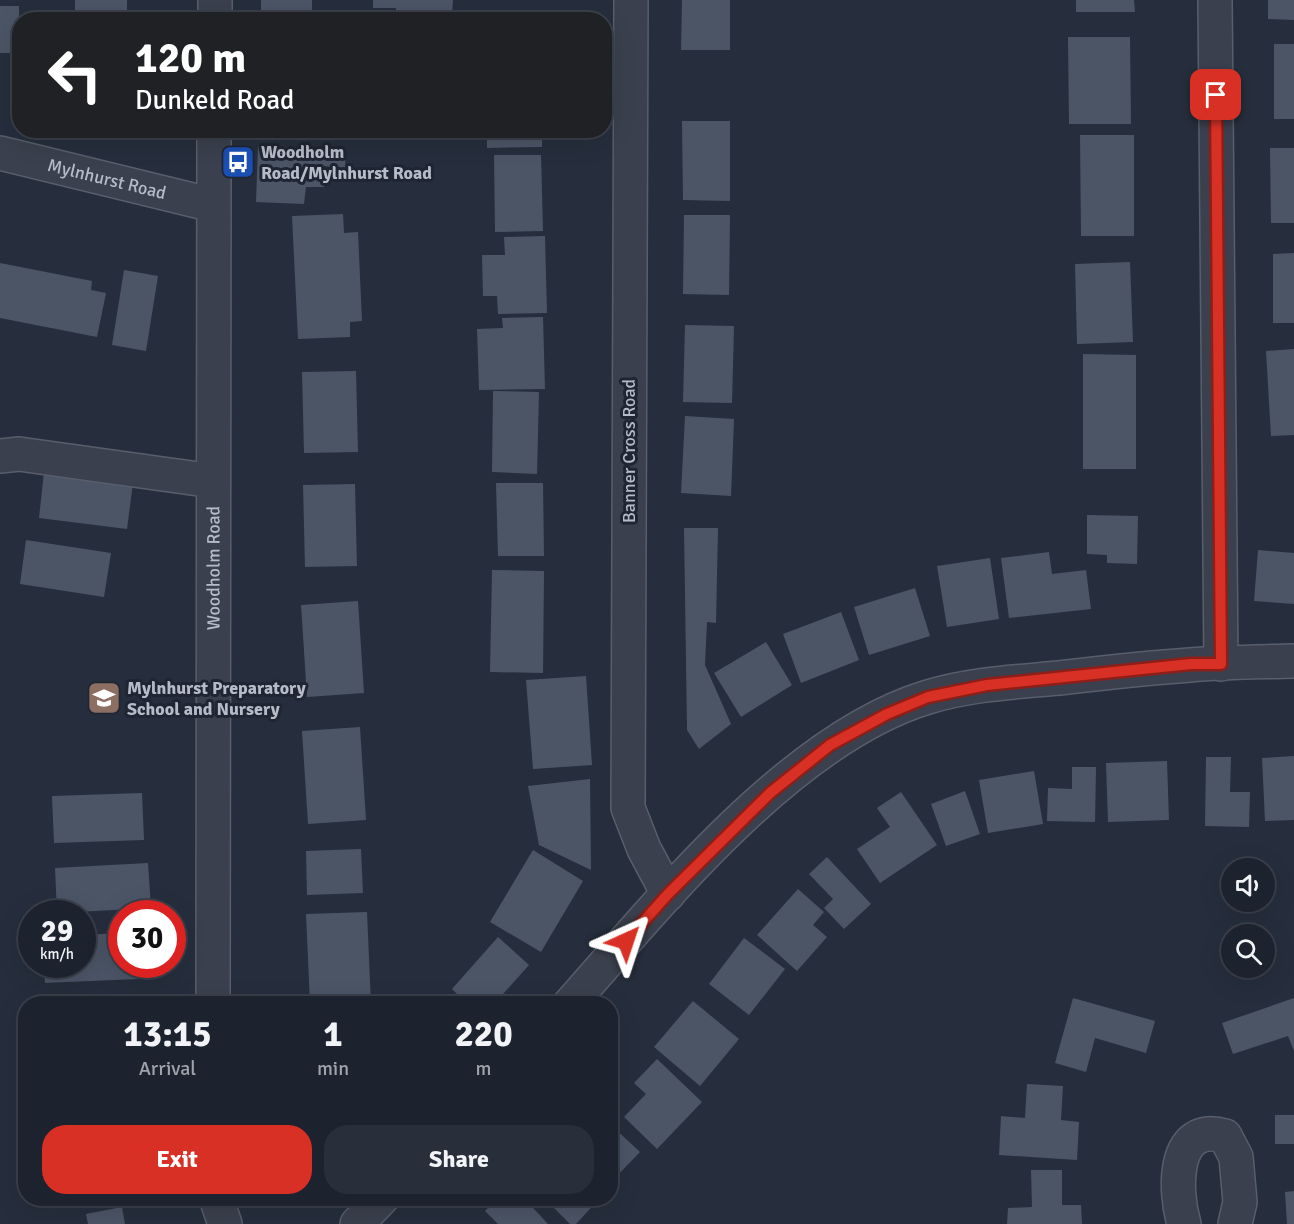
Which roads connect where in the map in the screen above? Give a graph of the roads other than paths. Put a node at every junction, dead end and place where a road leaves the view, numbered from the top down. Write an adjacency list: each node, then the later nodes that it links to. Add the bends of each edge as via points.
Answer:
1 (631, 0): 10 (street, Banner Cross Road, via 628,808)
2 (1215, 0): 9 (street)
3 (214, 138): 5 (street, Woodholm Road)
4 (0, 153): 5 (street, Mylnhurst Road)
5 (213, 205): 7 (street, Woodholm Road)
6 (0, 456): 7 (street, via 19,454)
7 (213, 481): 11 (street, Woodholm Road)
8 (1294, 661): 9 (street)
9 (1221, 664): 10 (street, via 987,685 928,697 887,714 830,745 770,793)
10 (668, 894): 12 (street)
11 (213, 996)
12 (577, 996)
13 (219, 1206): 15 (street)
14 (374, 1206): 16 (street)
15 (225, 1224)
16 (357, 1224)
17 (1184, 1224): 18 (street, via 1177,1200 1180,1159 1195,1137 1210,1132 1225,1136 1236,1157 1240,1202)
18 (1235, 1224)

